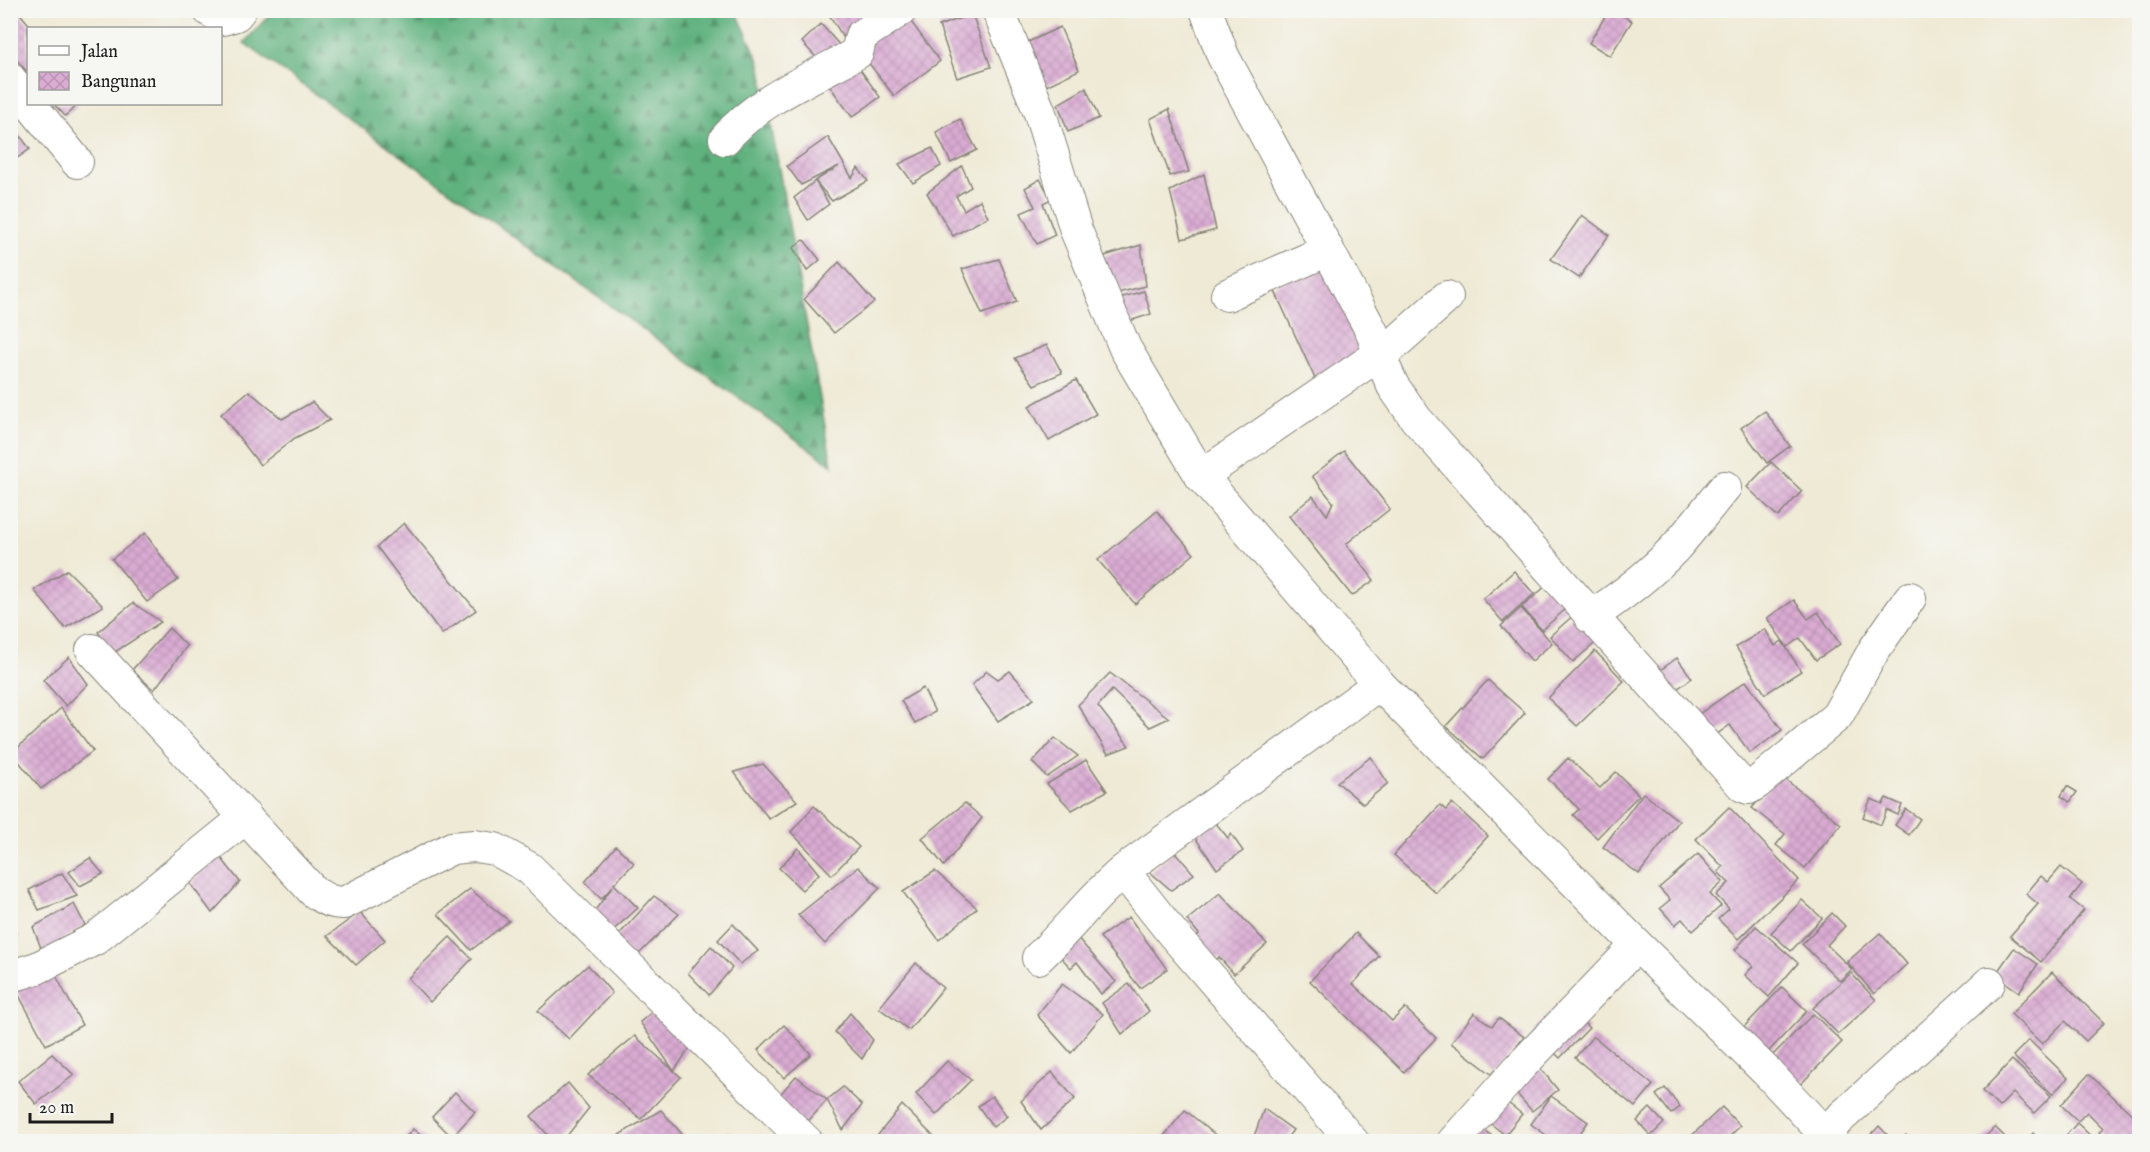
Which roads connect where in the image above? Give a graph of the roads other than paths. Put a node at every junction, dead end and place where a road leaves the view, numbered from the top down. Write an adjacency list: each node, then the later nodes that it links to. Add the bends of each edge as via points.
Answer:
1 (209, 10): 2 (street, via 223,19)
2 (240, 10)
3 (901, 10): 9 (street, via 861,36 857,53 738,123)
4 (998, 10): 15 (street, via 1040,112 1076,230 1125,348)
5 (1206, 10): 11 (street, via 1223,56)
6 (10, 79): 7 (street)
7 (27, 100)
8 (31, 105): 10 (street)
9 (725, 139)
10 (77, 162)
11 (1328, 250): 12 (street); 14 (street, via 1372,332)
12 (1227, 295)
13 (1447, 297): 14 (street)
14 (1380, 357): 15 (street); 18 (street, via 1393,386 1416,419)
15 (1201, 476): 20 (street)
16 (1725, 487): 18 (street, via 1655,568)
17 (1910, 598): 18 (street, via 1874,650 1838,716 1749,788 1734,777)
18 (1590, 617)
19 (92, 650): 21 (street)
20 (1379, 684): 22 (street); 23 (street)
21 (246, 817): 25 (street, via 95,939 37,968 18,974); 28 (street, via 313,891 333,903 344,903 452,848 495,849 529,868)
22 (1124, 871): 24 (street, via 1100,891); 29 (street, via 1173,934)
23 (1637, 945): 27 (street, via 1767,1071); 30 (street)
24 (1038, 958)
25 (10, 971)
26 (1989, 983): 27 (street)
27 (1828, 1137)
28 (807, 1142)
29 (1353, 1142)
30 (1453, 1142)

